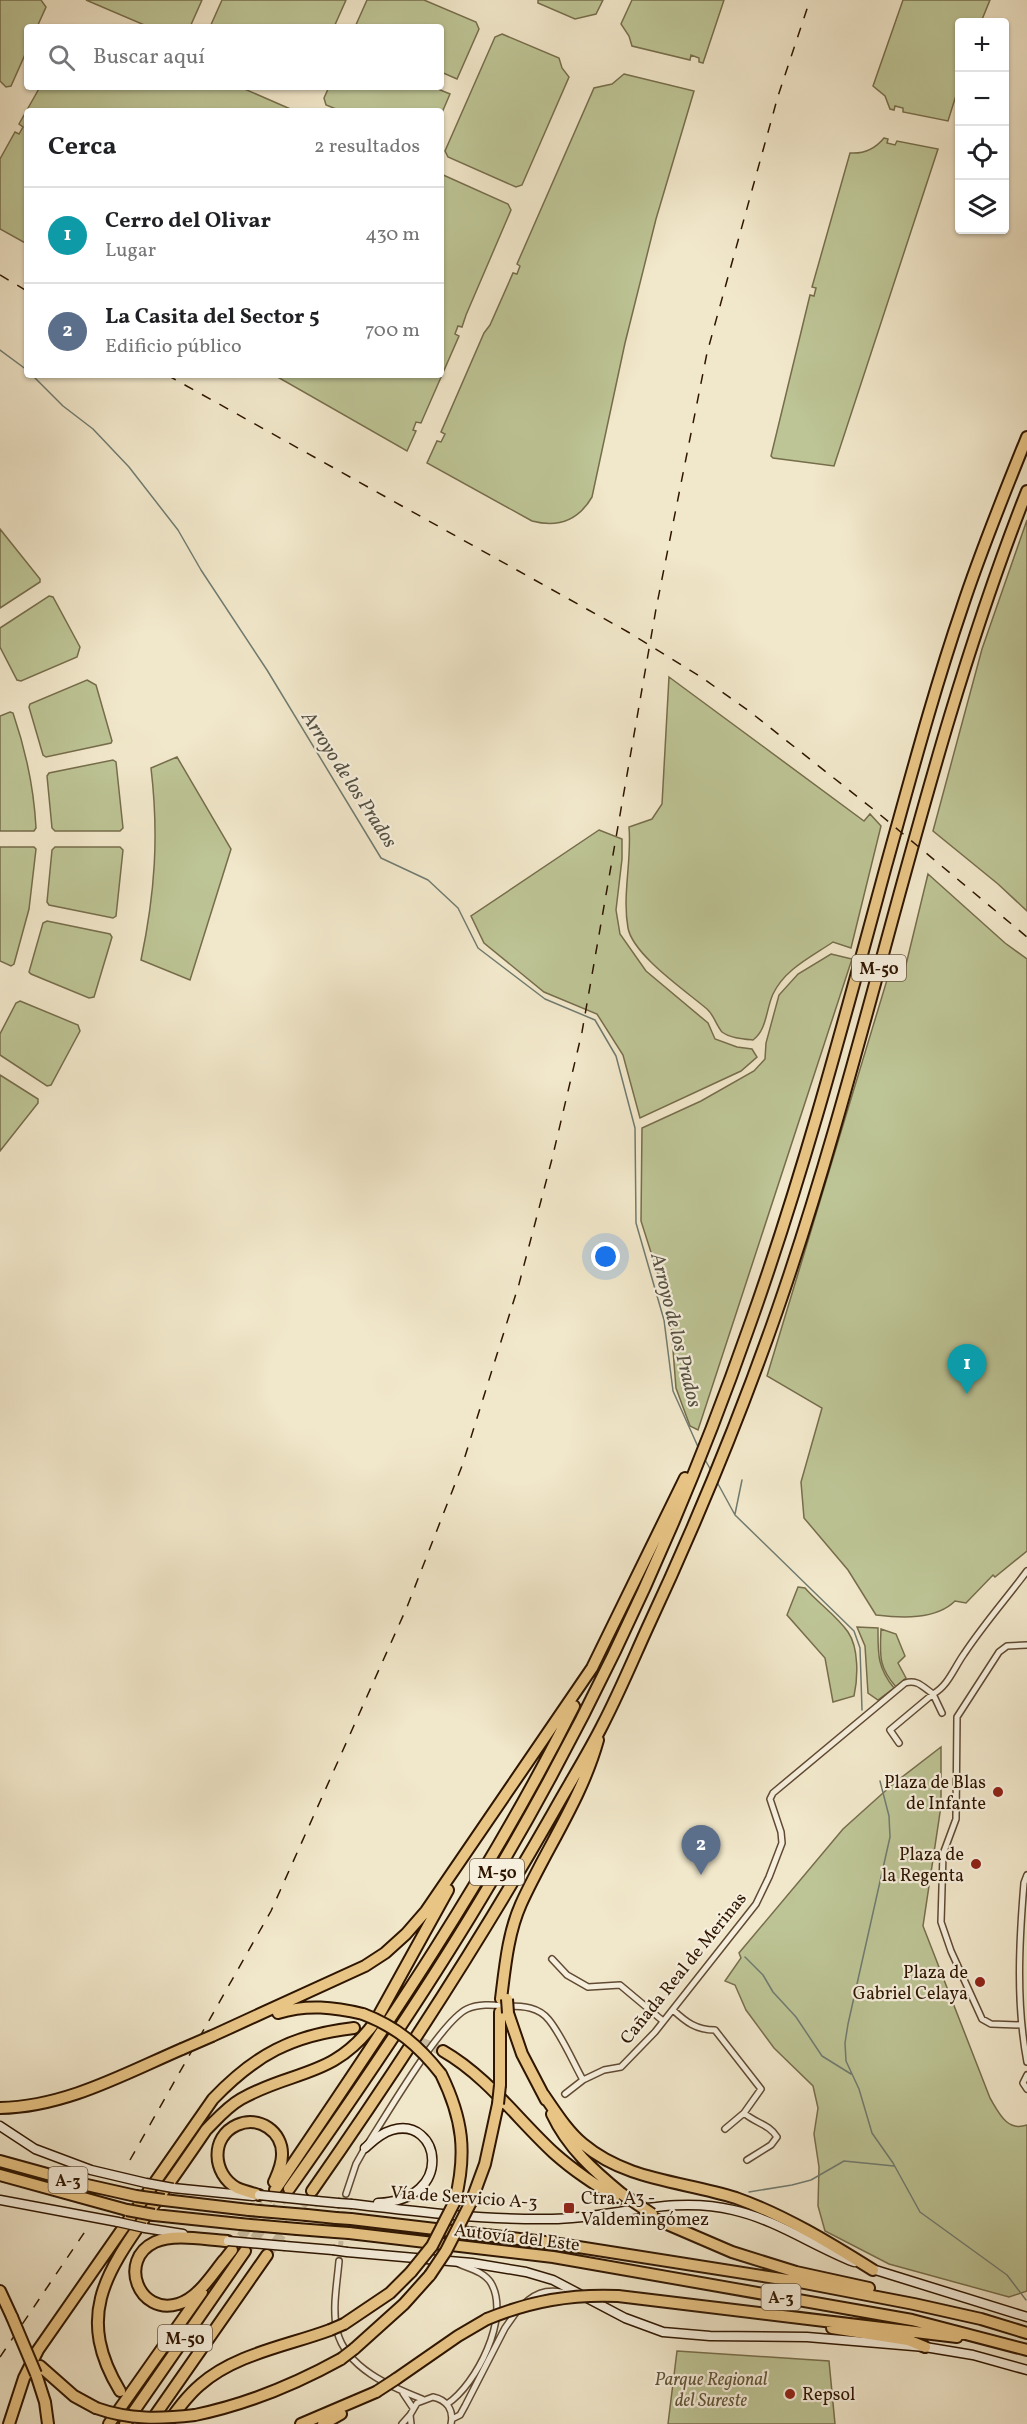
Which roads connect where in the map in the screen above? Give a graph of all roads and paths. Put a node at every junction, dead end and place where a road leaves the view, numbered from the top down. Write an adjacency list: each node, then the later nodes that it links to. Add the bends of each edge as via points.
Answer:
1 (1027, 437): 3 (highway, M-50, via 960,612 787,1214)
2 (1027, 491): 9 (highway, M-50, via 980,620 943,739 833,1131 778,1309 681,1556)
3 (715, 1422): 6 (highway); 35 (highway, M-50, via 669,1534 583,1716 490,1883 399,2028)
4 (1027, 1571): 7 (street, via 963,1654 944,1686)
5 (1027, 1645): 17 (street, via 1007,1646 999,1652 957,1717 956,1819 943,1854 941,1899 941,1922 949,1946 982,2019 991,2024)
6 (592, 1668): 11 (highway); 37 (highway, via 480,1876 386,2025 273,2189 282,2154 276,2134 268,2127 246,2122 230,2129 219,2143 218,2166 236,2187)
7 (933, 1694): 8 (street); 10 (street, via 890,1730); 14 (street, Cañada Real de Merinas, via 917,1682 905,1683 773,1793 770,1799 782,1843 769,1877 756,1904)
8 (942, 1713)
9 (602, 1726): 15 (highway, bridge, via 573,1803 520,1906 504,1972); 38 (highway, M-50, via 506,1895)
10 (899, 1743)
11 (476, 1840): 18 (highway, via 426,1911 385,1953 343,1978); 60 (highway, via 365,2035 334,2062 239,2100 221,2115 206,2130 128,2241 103,2287 99,2308 100,2347 107,2370)
12 (1027, 1875): 17 (street, via 1020,1935)
13 (552, 1959): 16 (street, via 567,1975 588,1987 620,1985)
14 (673, 2010): 16 (street, Cañada Real de Merinas); 28 (street, via 690,2025 715,2030 761,2090)
15 (505, 2013): 25 (highway); 58 (highway, bridge, via 498,2104 485,2164 471,2202 430,2275 405,2304 341,2359 255,2400 195,2415 150,2419 96,2409)
16 (663, 2021): 23 (street, Cañada Real de Merinas, via 621,2067)
17 (1020, 2025): 21 (street)
18 (234, 2027): 27 (highway, bridge, via 66,2097); 73 (highway, bridge, via 291,2009 335,2007 363,2014 401,2032 441,2074 457,2112 463,2155 460,2179 432,2246 390,2293 330,2331 221,2370 183,2401)
19 (354, 2028): 68 (highway, via 326,2031 280,2046 235,2076 213,2099 38,2349)
20 (443, 2051): 39 (highway, via 483,2079 555,2154 581,2175)
21 (1027, 2062)
22 (1027, 2075): 24 (street, via 1023,2084)
23 (583, 2080): 26 (street, Cañada Real de Merinas); 31 (street, via 550,2021 538,2010 521,2006 468,2008 439,2035)
24 (1027, 2089)
25 (543, 2094): 39 (highway, via 562,2134); 48 (highway, via 581,2143 618,2167 737,2199 800,2228)
26 (565, 2094)
27 (0, 2108)
28 (744, 2113): 30 (street); 32 (street, via 772,2129 777,2137)
29 (0, 2126): 37 (main road, Vía de Servicio A-3, bridge, via 34,2149 91,2170 146,2183)
30 (725, 2129)
31 (365, 2148): 36 (street); 41 (main road, via 379,2135 406,2128 428,2143 433,2154 432,2170 423,2187 405,2199)
32 (747, 2160)
33 (0, 2161): 51 (highway, Autovía del Este / A-3, bridge, via 136,2196 552,2242)
34 (0, 2175): 55 (highway, Autovía del Este / A-3, bridge, via 154,2215 553,2257 912,2320)
35 (289, 2189)
36 (346, 2194)
37 (259, 2195): 38 (main road, Vía de Servicio A-3, bridge)
38 (315, 2196): 41 (main road, Vía de Servicio A-3, bridge)
39 (620, 2197): 51 (highway, via 732,2252 796,2272 877,2290)
40 (0, 2200): 42 (main road, bridge)
41 (352, 2204): 48 (main road, Vía de Servicio A-3, via 493,2219 555,2219 666,2204 705,2205 767,2220)
42 (230, 2245): 45 (highway); 45 (highway, via 173,2238 157,2241 138,2258 134,2275 148,2299 160,2305 178,2304 198,2292); 47 (main road, bridge, via 285,2246)
43 (246, 2251): 71 (highway, M-50)
44 (267, 2255): 72 (highway, M-50)
45 (224, 2260): 70 (highway)
46 (339, 2261): 62 (street, via 335,2310 342,2344 354,2361)
47 (453, 2262): 50 (main road, via 526,2272 553,2280); 64 (street, via 476,2270 490,2282 497,2312 491,2340 462,2393)
48 (873, 2270): 53 (main road, Vía de Servicio A-3)
49 (0, 2291): 58 (highway, bridge)
50 (586, 2300): 56 (main road, via 663,2332 807,2337); 67 (street, via 560,2290 542,2291 527,2301 505,2328 460,2415)
51 (914, 2304): 54 (highway, Autovía del Este / A-3)
52 (714, 2308): 55 (highway); 56 (highway, via 908,2340); 61 (highway, bridge, via 618,2296 550,2298 487,2319)
53 (1027, 2316)
54 (1027, 2333)
55 (1008, 2343): 57 (highway, Autovía del Este / A-3)
56 (926, 2347): 59 (main road)
57 (1027, 2349)
58 (38, 2370): 69 (highway)
59 (1027, 2370)
60 (120, 2391)
61 (376, 2392): 74 (highway); 75 (highway)
62 (402, 2392): 63 (street); 65 (street)
63 (422, 2399): 64 (street, via 433,2397); 65 (street)
64 (447, 2404): 67 (street)
65 (412, 2408): 66 (street)
66 (410, 2415): 76 (street); 77 (street)
67 (452, 2422): 78 (street)
68 (9, 2424)
69 (48, 2424)
70 (109, 2424)
71 (125, 2424)
72 (149, 2424)
73 (166, 2424)
74 (301, 2424)
75 (323, 2424)
76 (402, 2424)
77 (411, 2424)
78 (459, 2424)

